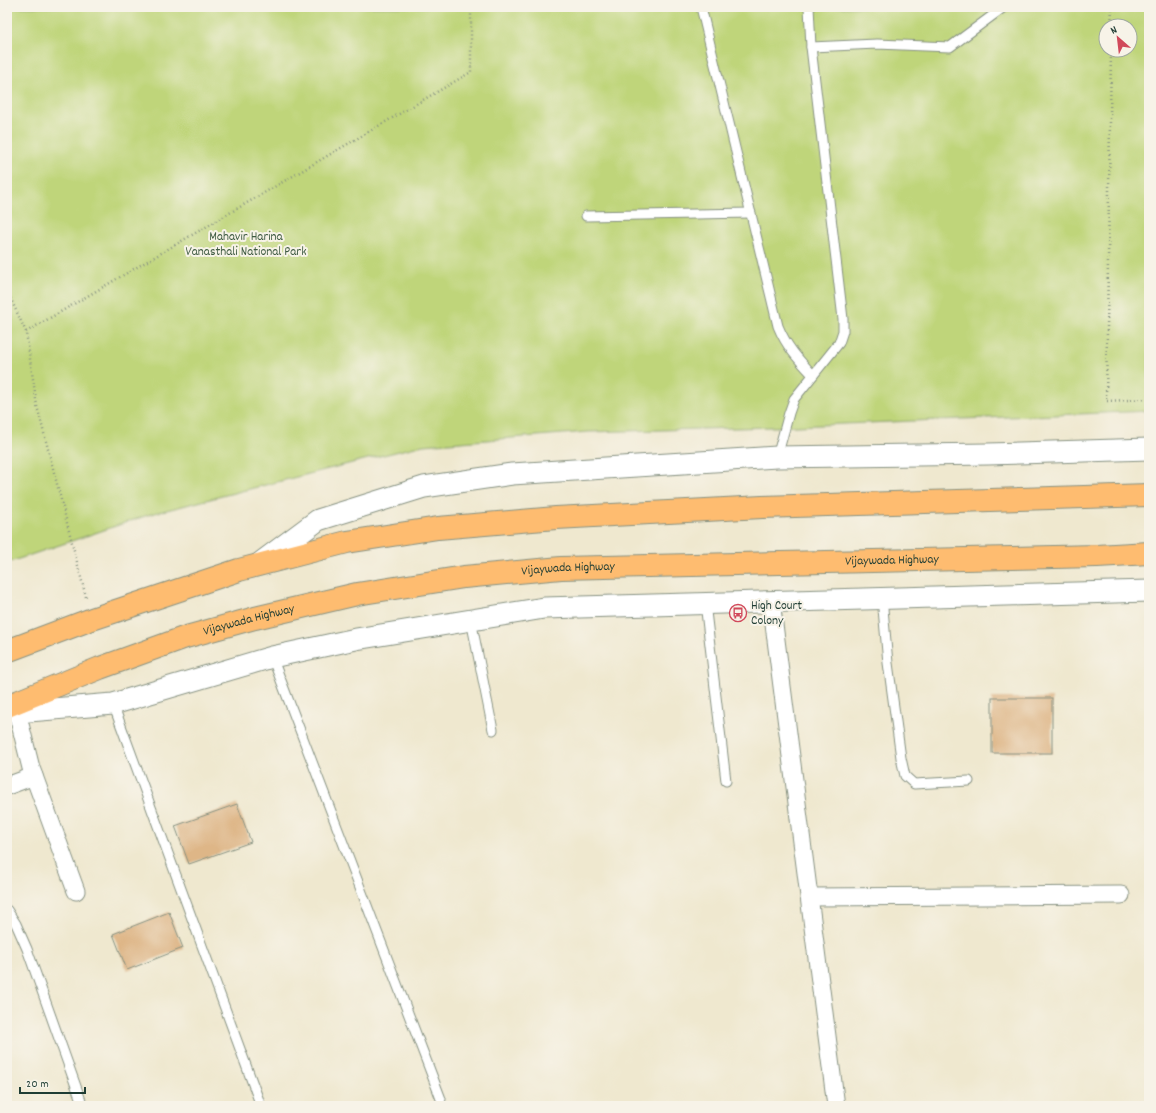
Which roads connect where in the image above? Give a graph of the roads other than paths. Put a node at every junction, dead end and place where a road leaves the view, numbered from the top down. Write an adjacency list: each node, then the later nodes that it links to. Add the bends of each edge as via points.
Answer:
1 (701, 7): 5 (lane)
2 (809, 7): 4 (lane)
3 (1004, 7): 4 (lane, via 950,47 877,44)
4 (811, 47): 7 (lane, via 844,319 839,343)
5 (751, 213): 6 (lane); 7 (lane, via 778,326 791,351)
6 (586, 216)
7 (813, 375): 9 (lane, via 794,399)
8 (1149, 449): 9 (street)
9 (777, 457): 12 (street, via 512,474 424,487 318,520)
10 (1149, 495): 12 (highway, via 762,507 556,518 438,528 347,542)
11 (1149, 553): 21 (highway, Vijaywada Highway, via 561,568 464,578 357,594 202,633 100,668)
12 (259, 565): 18 (highway)
13 (1149, 591): 14 (street)
14 (882, 598): 15 (street); 25 (lane, via 888,663 905,776 914,784)
15 (771, 601): 16 (street); 29 (street)
16 (705, 603): 17 (street, via 544,608); 24 (lane)
17 (471, 620): 19 (street, via 356,639); 22 (lane)
18 (7, 651)
19 (272, 657): 20 (street); 31 (lane)
20 (113, 704): 21 (street); 33 (lane)
21 (10, 709): 23 (street)
22 (493, 730)
23 (34, 776): 26 (street); 27 (street)
24 (726, 781)
25 (969, 781)
26 (7, 786)
27 (76, 891)
28 (1121, 895): 29 (street)
29 (810, 897): 34 (street)
30 (7, 910): 32 (lane, via 27,949)
31 (441, 1099)
32 (83, 1106)
33 (261, 1106)
34 (836, 1106)

